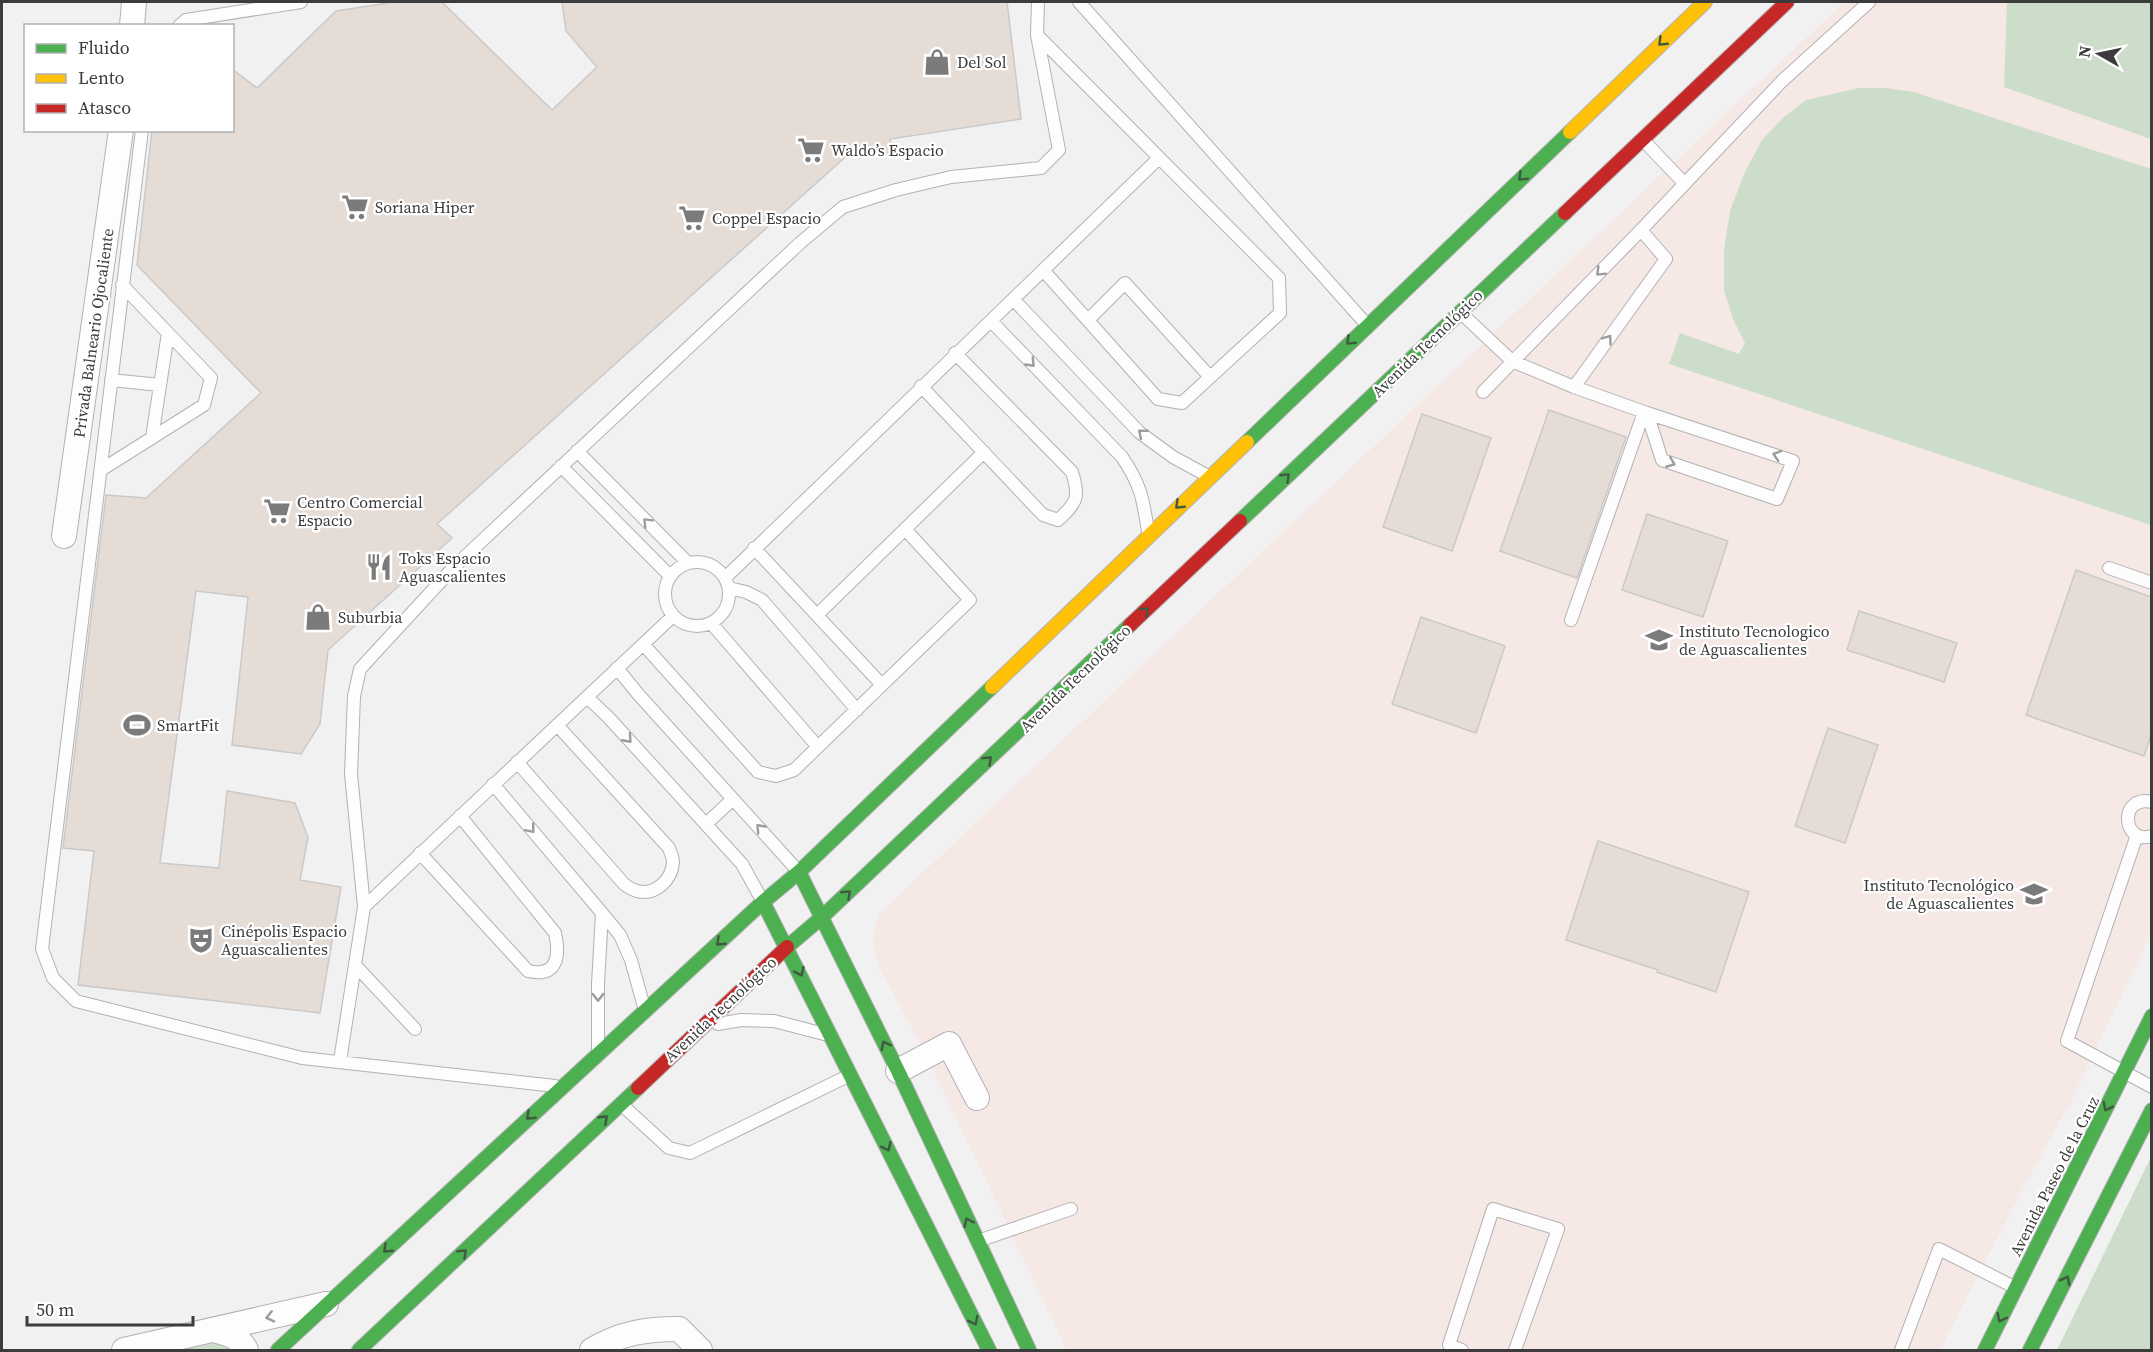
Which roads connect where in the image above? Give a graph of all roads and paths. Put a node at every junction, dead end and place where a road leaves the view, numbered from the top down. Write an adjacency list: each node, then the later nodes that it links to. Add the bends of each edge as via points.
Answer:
1 (134, 2): 8 (street)
2 (301, 2): 9 (lane, via 186,20)
3 (1038, 2): 10 (lane)
4 (1705, 2): 23 (main road, one-way to 23)
5 (1787, 2): 13 (main road, Avenida Tecnológico)
6 (1869, 2): 15 (lane, via 1782,81)
7 (1083, 3): 23 (lane)
8 (132, 24)
9 (181, 24)
10 (1037, 35): 14 (lane); 35 (lane, via 1059,150 1041,168 951,177 843,207)
11 (121, 132): 42 (street, Privada Balneario Ojocaliente)
12 (142, 132): 18 (lane)
13 (1642, 140): 15 (lane); 20 (main road, Avenida Tecnológico)
14 (1159, 158): 17 (lane); 27 (lane, via 1280,278 1280,313)
15 (1685, 184): 16 (lane)
16 (1641, 230): 26 (lane, one-way to 26); 31 (lane, one-way to 16, via 1666,259)
17 (1043, 270): 19 (lane); 21 (lane)
18 (122, 285): 24 (lane); 28 (lane)
19 (1013, 299): 22 (lane); 39 (lane, one-way to 19, via 1173,457 1139,432)
20 (1460, 312): 26 (lane); 73 (main road, Avenida Tecnológico, one-way to 20)
21 (1088, 320): 27 (lane, via 1158,399 1182,403); 27 (lane, via 1125,283)
22 (991, 321): 25 (lane); 41 (lane, one-way to 41, via 1122,457 1136,478)
23 (1367, 325): 39 (main road, one-way to 39)
24 (168, 333): 29 (lane); 34 (lane, via 211,378 204,405)
25 (955, 353): 30 (lane); 36 (lane, via 1072,472 1077,487 1074,506 1058,520 1042,515)
26 (1512, 360): 31 (lane); 32 (lane)
27 (1210, 377)
28 (111, 380): 29 (lane); 38 (lane)
29 (160, 385): 34 (lane)
30 (921, 386): 36 (lane); 43 (lane)
31 (1574, 387): 33 (lane)
32 (1483, 392)
33 (1645, 413): 33 (lane, one-way to 33, via 1662,460 1777,499 1793,461); 51 (lane)
34 (152, 438): 38 (lane)
35 (577, 451): 37 (lane); 44 (lane, one-way to 35)
36 (984, 453): 40 (lane)
37 (561, 466): 46 (lane); 71 (lane, via 454,567 360,669 354,696 351,774)
38 (100, 470): 82 (lane, via 42,950 53,978 76,1001 302,1058)
39 (1209, 476): 41 (main road, one-way to 41)
40 (905, 529): 49 (lane); 55 (lane, via 970,600)
41 (1149, 534): 69 (main road)
42 (64, 536)
43 (754, 548): 47 (lane); 49 (lane)
44 (688, 563): 46 (lane); 47 (lane, via 709,564)
45 (2109, 568): 48 (lane)
46 (670, 576): 50 (lane, via 665,597)
47 (727, 583): 52 (lane, via 726,609); 57 (lane, via 762,600)
48 (2151, 583)
49 (816, 615): 55 (lane)
50 (673, 616): 52 (lane, via 691,626); 53 (lane)
51 (1571, 620)
52 (711, 623): 59 (lane)
53 (643, 644): 54 (lane); 59 (lane, via 758,772 776,776 794,770)
54 (617, 668): 56 (lane); 62 (lane)
55 (882, 686): 57 (lane)
56 (587, 697): 58 (lane); 65 (lane, one-way to 65)
57 (857, 710): 59 (lane)
58 (557, 725): 60 (lane); 60 (lane, via 669,848 673,860 662,886 648,892 624,884)
59 (818, 747)
60 (517, 762): 61 (lane)
61 (493, 784): 64 (lane); 72 (lane, one-way to 72)
62 (733, 800): 65 (lane); 69 (lane, one-way to 62)
63 (2151, 802): 66 (lane, via 2144,800 2129,811 2127,820)
64 (460, 816): 68 (lane); 68 (lane, via 555,933 557,962 547,970 528,971)
65 (706, 824): 70 (lane, via 742,864)
66 (2137, 835): 67 (lane); 84 (lane, via 2067,1041)
67 (2151, 836)
68 (420, 853): 71 (lane)
69 (799, 872): 70 (main road); 73 (main road)
70 (763, 902): 74 (main road); 76 (main road, one-way to 76)
71 (364, 907): 75 (lane)
72 (602, 913): 76 (lane, via 620,935); 81 (lane, one-way to 81)
73 (821, 918): 74 (main road, Avenida Tecnológico); 83 (main road, one-way to 73)
74 (787, 946): 78 (main road, Avenida Tecnológico); 80 (main road, one-way to 80)
75 (355, 965): 79 (lane); 82 (lane)
76 (645, 1010): 81 (main road)
77 (2151, 1016): 84 (main road, Avenida Paseo de la Cruz)
78 (699, 1027): 80 (lane, via 741,1020 774,1021); 89 (main road, Avenida Tecnológico)
79 (415, 1029)
80 (832, 1036): 85 (main road)
81 (598, 1053): 86 (main road)
82 (339, 1061): 86 (lane)
83 (898, 1071): 88 (street, via 949,1044); 92 (main road, one-way to 83)
84 (2124, 1073): 87 (lane); 93 (main road, Avenida Paseo de la Cruz, one-way to 93)
85 (851, 1075): 89 (lane, via 690,1153 669,1148); 103 (main road, one-way to 103)
86 (562, 1087): 94 (main road, one-way to 94)
87 (2151, 1087)
88 (977, 1098)
89 (620, 1104): 100 (main road, Avenida Tecnológico, one-way to 89)
90 (2151, 1110): 109 (main road, one-way to 90)
91 (1071, 1209): 92 (lane)
92 (977, 1242): 104 (main road)
93 (2016, 1288): 107 (lane, via 1939,1250); 108 (main road, Avenida Paseo de la Cruz, one-way to 108)
94 (327, 1304): 95 (street, one-way to 95); 99 (main road)
95 (214, 1330): 97 (street); 98 (street, via 234,1335)
96 (602, 1345): 101 (street); 102 (street, via 648,1329 679,1329)
97 (124, 1350)
98 (246, 1350)
99 (278, 1350)
100 (359, 1350)
101 (634, 1350)
102 (700, 1350)
103 (989, 1350)
104 (1029, 1350)
105 (1462, 1350): 106 (lane, via 1449,1346 1493,1209 1558,1229)
106 (1515, 1350)
107 (1902, 1350)
108 (1984, 1350)
109 (2030, 1350)

